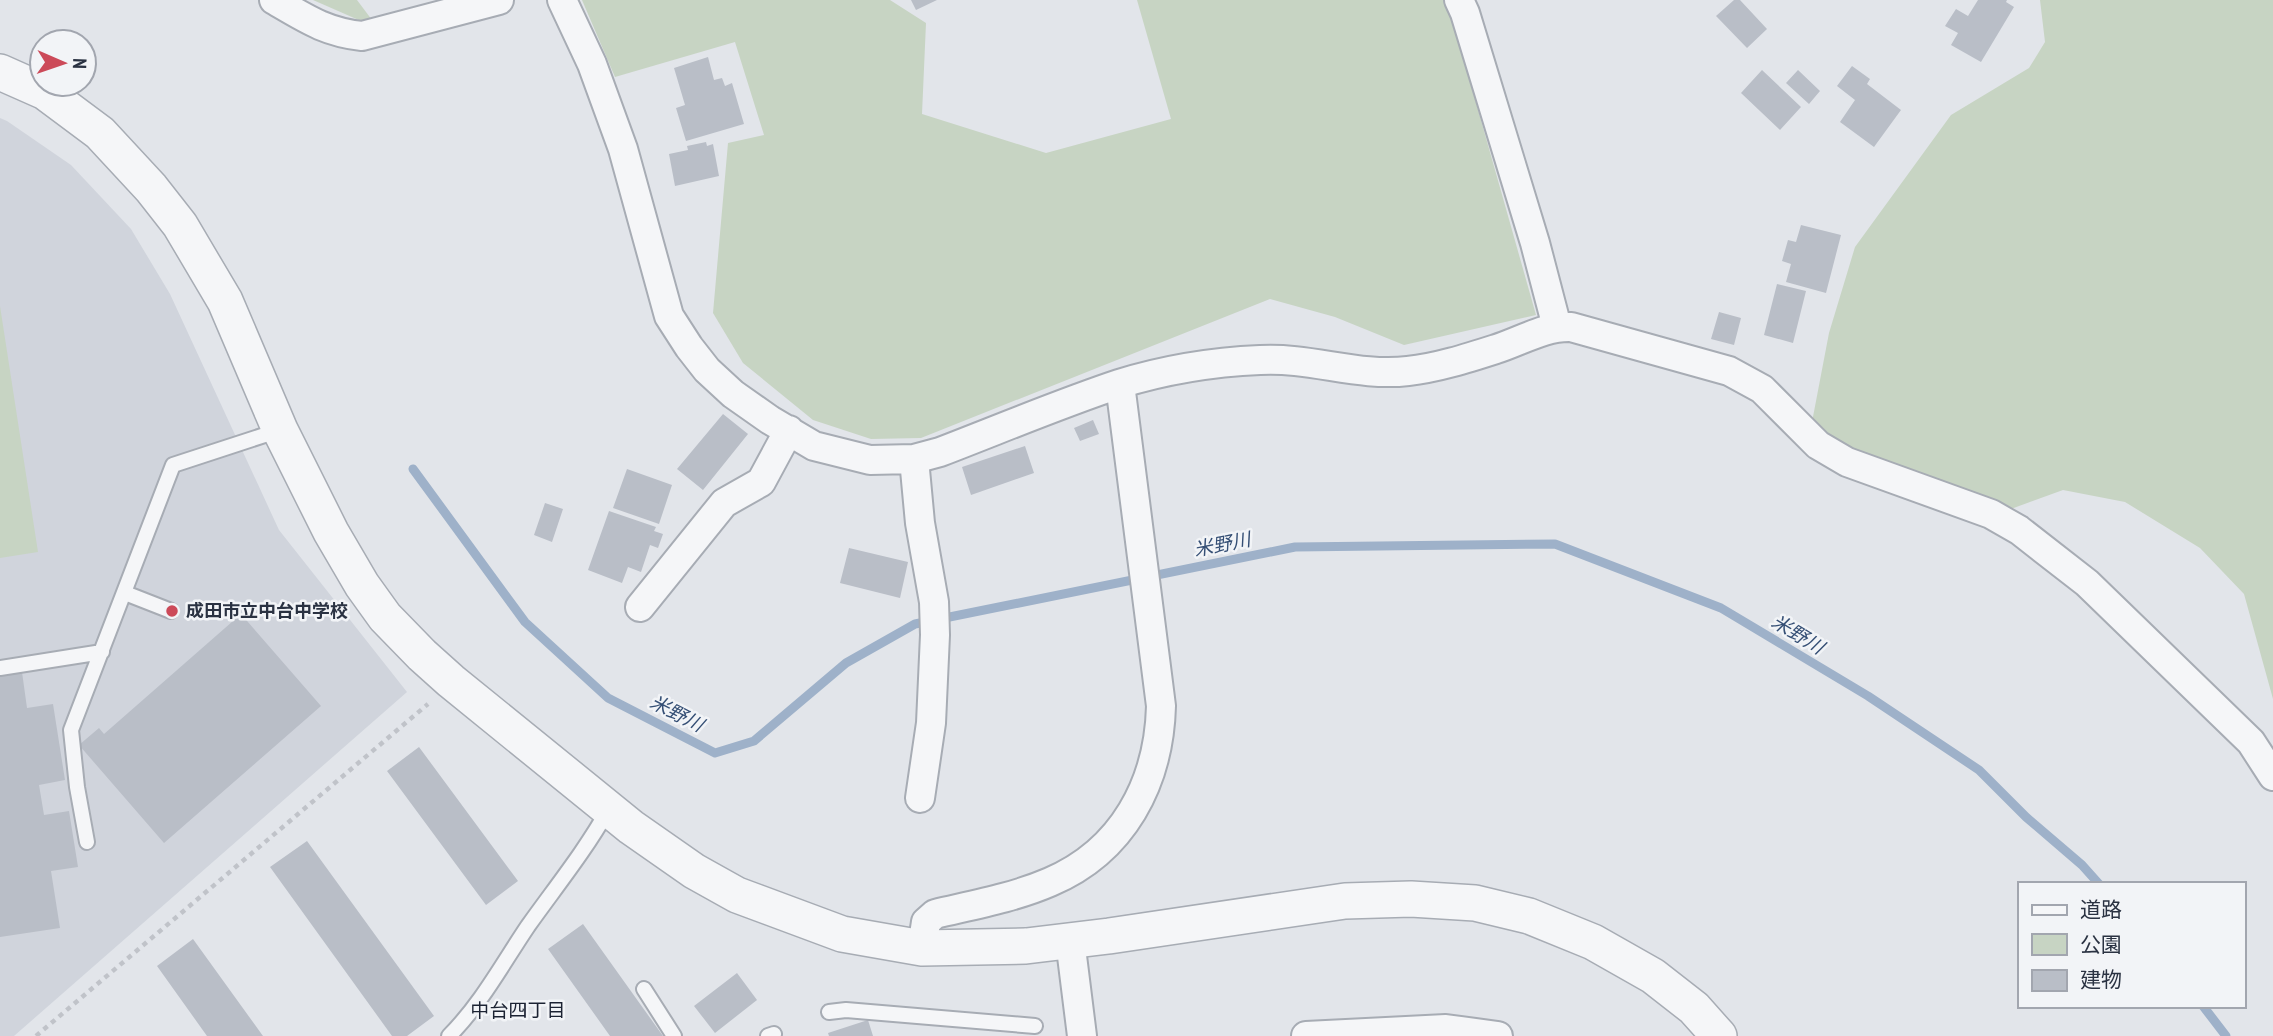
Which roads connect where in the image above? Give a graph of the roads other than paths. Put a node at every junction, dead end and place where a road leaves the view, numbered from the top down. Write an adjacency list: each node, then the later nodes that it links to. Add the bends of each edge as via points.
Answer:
1 (274, 0): 2 (street, via 339,34 362,37)
2 (499, 0)
3 (562, 0): 9 (street, via 592,64 623,149 669,316 707,370 733,394)
4 (1459, 0): 6 (street)
5 (0, 72): 8 (street, via 45,92 91,126 180,225 225,301)
6 (1557, 327): 7 (street, via 1411,371 1354,371 1296,360 1261,360 1172,371); 16 (street, via 1729,371 1762,389 1818,445 1847,462 1992,514 2019,530 2087,583 2251,742)
7 (1120, 384): 10 (street); 21 (street, via 1161,706 1150,772 1124,825 1094,855 1049,882 935,915 926,922)
8 (280, 430): 11 (lane, via 173,465); 18 (street, via 331,533 385,617 452,681)
9 (789, 430): 10 (street, via 838,454 870,460); 12 (street, via 761,482 724,503)
10 (914, 459): 17 (street, via 935,635 931,723)
11 (125, 593): 13 (lane); 14 (lane)
12 (640, 607)
13 (170, 611)
14 (102, 652): 15 (lane); 19 (lane, via 71,730)
15 (0, 668)
16 (2273, 776)
17 (920, 798)
18 (609, 809): 21 (street, via 737,895 842,934); 25 (lane, via 467,1018)
19 (87, 842)
20 (1070, 940): 21 (street, via 1014,947); 27 (street); 30 (street, via 1345,901 1411,899 1475,904 1530,916 1593,942 1653,976 1694,1008)
21 (922, 947)
22 (644, 989): 26 (lane)
23 (829, 1012): 24 (lane)
24 (1035, 1026)
25 (449, 1036)
26 (674, 1036)
27 (1082, 1036)
28 (1306, 1036): 29 (street, via 1446,1029)
29 (1498, 1036)
30 (1718, 1036)

